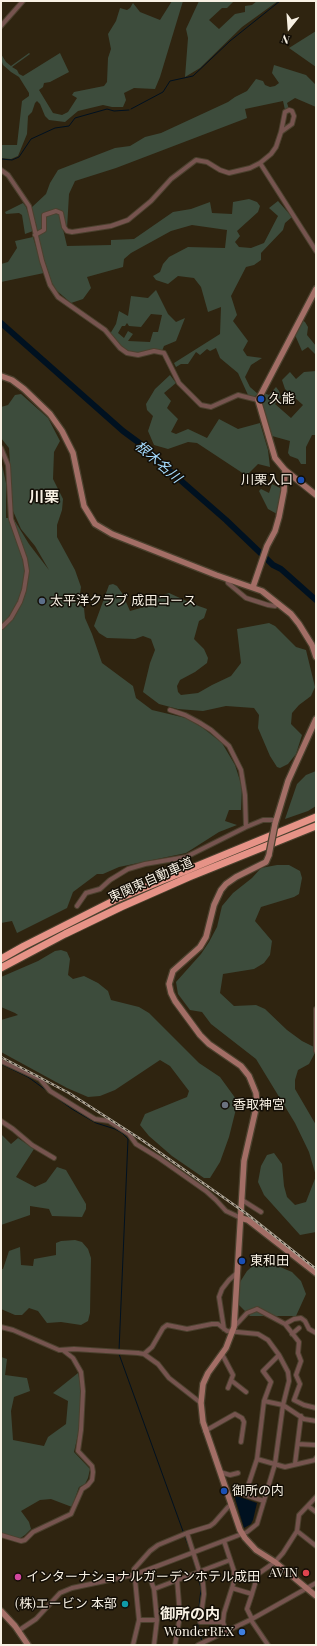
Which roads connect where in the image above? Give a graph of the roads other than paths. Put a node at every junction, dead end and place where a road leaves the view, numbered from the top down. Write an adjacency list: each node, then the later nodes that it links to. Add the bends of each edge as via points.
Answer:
1 (23, 1): 2 (street)
2 (1, 26)
3 (281, 132): 3 (street, via 285,112 292,111 292,124); 4 (street, via 276,148)
4 (260, 163): 6 (street, via 232,173 196,160 171,179 152,201 128,220 111,226 72,232 67,231 61,213 56,211 44,215 44,230); 7 (street)
5 (1, 170): 6 (street, via 8,175 28,206)
6 (35, 235): 10 (street, via 53,290 64,301 105,330 123,351 134,355 162,352 179,383 206,407 238,395)
7 (316, 251)
8 (316, 289): 10 (street)
9 (1, 376): 14 (street, via 24,389 50,414 62,431 73,453 84,506 95,524 112,534)
10 (258, 400): 12 (street, via 275,458)
11 (1, 448): 17 (street, via 8,465 10,519 25,558 27,571 20,602 11,618)
12 (285, 470): 13 (street); 15 (street, via 279,517)
13 (316, 495)
14 (227, 579): 15 (street); 16 (street, via 228,583 246,598 273,606)
15 (253, 587): 16 (street)
16 (279, 604): 18 (street, via 299,624)
17 (2, 627)
18 (314, 645): 19 (street)
19 (316, 657)
20 (170, 710): 24 (street, via 185,715 211,730 229,746 241,770)
21 (316, 719): 23 (street, via 288,781)
22 (316, 817): 27 (highway, 東関東自動車道, via 117,899)
23 (275, 822): 24 (street, via 263,820); 34 (street, bridge, via 270,855 266,862 236,877 221,890 214,905 206,937 200,947 173,971 169,984 175,1001 200,1035 241,1066 249,1076 256,1093 244,1161)
24 (246, 826): 26 (street, via 186,857 128,869 100,889 86,893)
25 (316, 826): 28 (highway, 東関東自動車道, via 189,876 92,920)
26 (77, 906)
27 (1, 959)
28 (1, 968)
29 (316, 1009): 30 (street)
30 (316, 1051)
31 (1, 1061): 36 (street, via 40,1079 50,1091 89,1115 109,1121 129,1134 136,1144 206,1191 226,1211)
32 (1, 1121): 33 (street)
33 (54, 1158)
34 (242, 1200): 35 (street); 36 (street)
35 (261, 1212)
36 (241, 1218): 37 (street); 38 (street, via 248,1220)
37 (238, 1272): 41 (street, via 228,1281 219,1297); 43 (street)
38 (316, 1272)
39 (285, 1324): 43 (street, via 257,1309 247,1313); 44 (street, via 301,1318 309,1329); 45 (street)
40 (1, 1327): 46 (street)
41 (224, 1328): 43 (street, via 227,1331); 47 (street, via 218,1324 187,1329 167,1325)
42 (299, 1328): 45 (street)
43 (234, 1329): 48 (street); 49 (street, via 258,1334 268,1340)
44 (316, 1333)
45 (292, 1334): 56 (street, via 298,1342 301,1361 296,1374 300,1384 294,1400)
46 (64, 1351): 47 (street, via 74,1349); 77 (street, via 73,1358 80,1372 83,1391 82,1430 78,1451 92,1466 92,1480 82,1489 71,1514 33,1532 21,1542)
47 (144, 1354): 54 (street)
48 (222, 1354): 50 (street, via 232,1371); 54 (street, via 204,1379)
49 (278, 1355): 53 (street, via 263,1371 271,1382); 55 (street, via 288,1372 289,1381)
50 (232, 1381): 51 (street); 52 (street)
51 (228, 1388)
52 (246, 1392)
53 (264, 1401): 55 (street); 64 (street)
54 (200, 1402): 59 (street)
55 (283, 1405): 57 (street); 65 (street)
56 (316, 1408)
57 (301, 1416): 58 (street); 61 (street)
58 (316, 1421)
59 (206, 1431): 60 (street, via 235,1414 244,1422); 67 (street)
60 (241, 1442)
61 (298, 1444): 62 (street); 66 (street)
62 (316, 1446)
63 (316, 1458): 66 (street)
64 (257, 1459): 65 (street); 70 (street, via 245,1495)
65 (275, 1464): 66 (street, via 285,1467); 70 (street)
66 (295, 1464)
67 (220, 1472): 68 (street); 71 (street)
68 (238, 1473)
69 (316, 1497): 72 (street)
70 (264, 1501): 76 (street, via 257,1524)
71 (232, 1504): 75 (street, via 210,1526); 76 (street)
72 (308, 1506): 73 (street); 74 (street, via 298,1516)
73 (316, 1512)
74 (297, 1531): 79 (street); 82 (street)
75 (185, 1534): 80 (street); 85 (street, via 150,1551 134,1569)
76 (243, 1534): 78 (street); 82 (street, via 256,1550)
77 (1, 1535)
78 (224, 1541): 80 (street); 81 (street)
79 (316, 1546)
80 (194, 1552): 83 (street); 84 (street)
81 (230, 1560): 84 (street); 88 (street, via 234,1571)
82 (275, 1562): 90 (street); 91 (street, via 258,1574)
83 (147, 1570): 85 (street); 89 (street)
84 (200, 1571): 86 (street); 97 (street, via 204,1594 200,1622)
85 (133, 1575): 95 (street); 98 (street, via 60,1593 36,1619)
86 (177, 1579): 89 (street); 104 (street, via 180,1616)
87 (316, 1583): 90 (street)
88 (232, 1588): 91 (street); 97 (street)
89 (154, 1589): 96 (street)
90 (307, 1589): 92 (street); 94 (street)
91 (252, 1594): 94 (street, via 247,1609)
92 (316, 1596)
93 (1, 1611): 98 (street)
94 (252, 1619): 99 (street); 105 (street)
95 (139, 1620): 96 (street); 102 (street)
96 (157, 1620): 103 (street)
97 (223, 1622): 99 (street)
98 (18, 1631): 101 (street)
99 (226, 1632): 100 (street)
100 (201, 1644)
101 (28, 1645)
102 (133, 1645)
103 (154, 1645)
104 (175, 1645)
105 (268, 1645)

